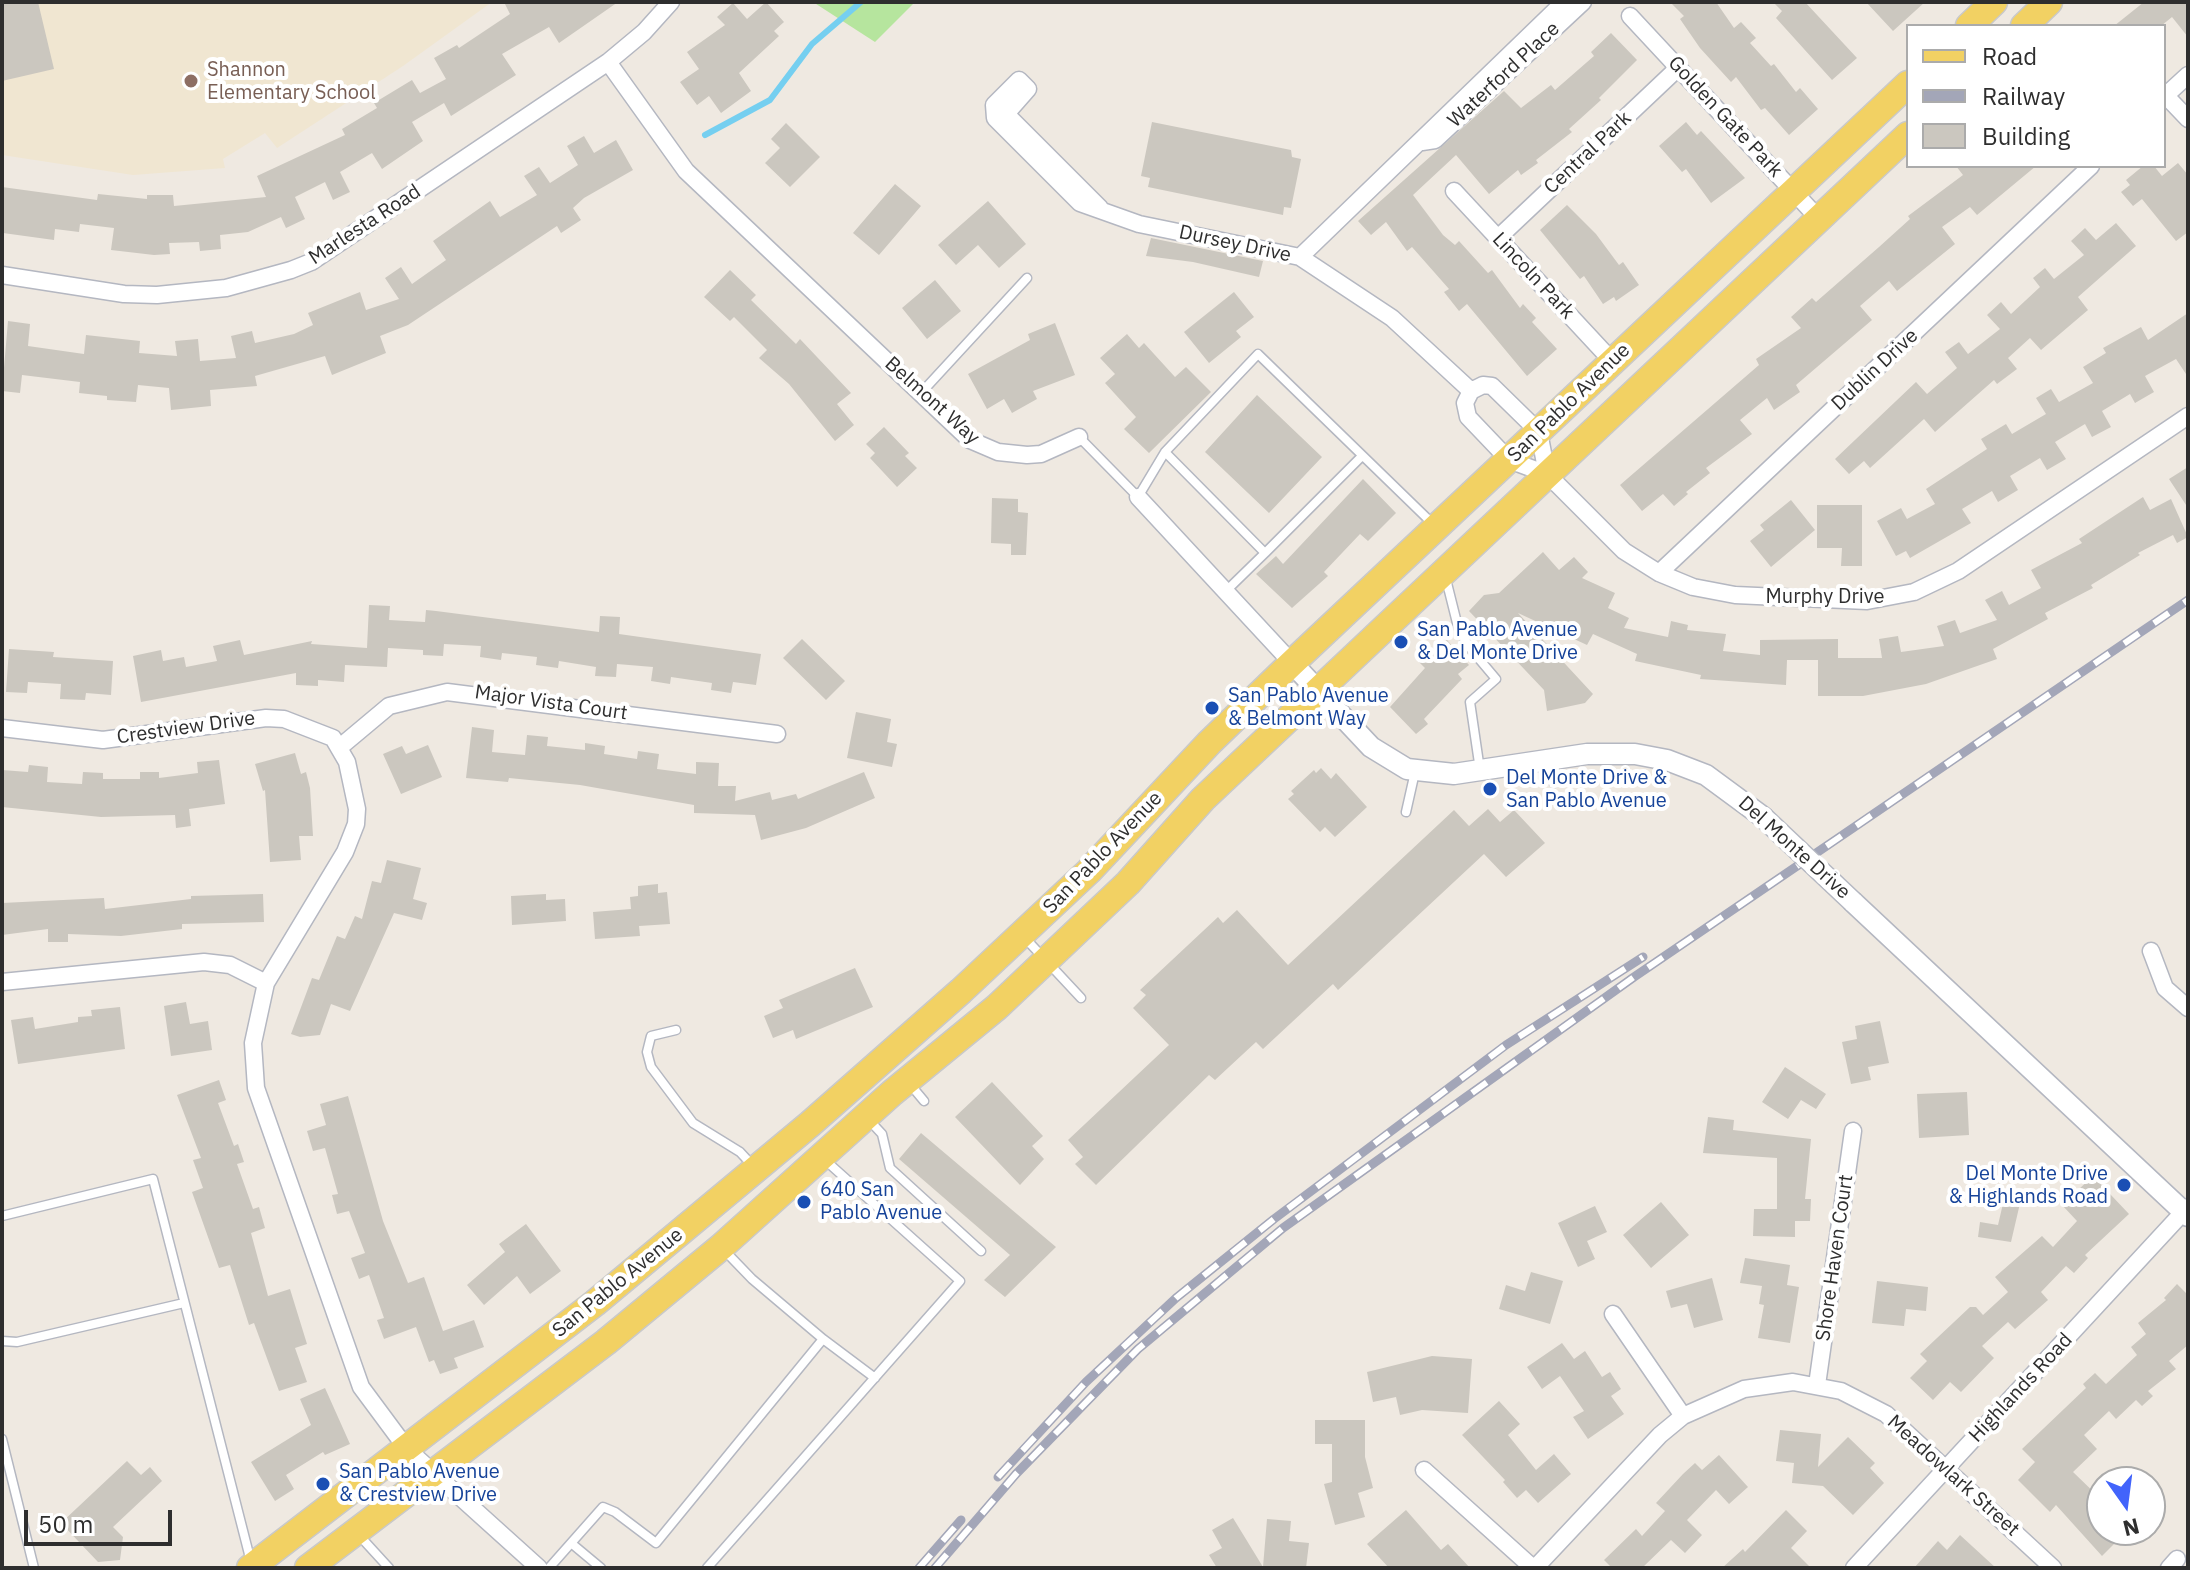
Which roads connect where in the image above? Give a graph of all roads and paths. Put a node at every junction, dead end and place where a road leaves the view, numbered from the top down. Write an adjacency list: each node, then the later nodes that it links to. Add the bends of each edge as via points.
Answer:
1 (671, 2): 9 (street, Marlesta Road)
2 (1564, 2): 17 (street, Waterford Place)
3 (1583, 2): 17 (street, Waterford Place, via 1435,140)
4 (1994, 2): 7 (main road)
5 (2049, 2): 8 (main road)
6 (1630, 16): 10 (street, Golden Gate Park)
7 (1971, 24)
8 (2026, 24)
9 (608, 62): 25 (street, Marlesta Road, via 311,262 271,277 202,291 140,295); 29 (street, Belmont Way, via 686,171)
10 (1679, 67): 20 (street, Golden Gate Park); 23 (street, Central Park)
11 (2188, 75): 13 (street)
12 (1906, 86): 20 (main road, San Pablo Avenue)
13 (2166, 95)
14 (2166, 97): 15 (street)
15 (2188, 119)
16 (1906, 137): 22 (main road, San Pablo Avenue)
17 (1422, 142): 24 (street, Waterford Place)
18 (2089, 168): 41 (street, Dublin Drive)
19 (1454, 191): 23 (street, Lincoln Park)
20 (1794, 191): 22 (street, Golden Gate Park); 27 (main road, San Pablo Avenue)
21 (1100, 208): 21 (street, Dursey Drive, via 1008,116 1008,109 1028,89 1019,80 994,105 995,118 1080,203); 24 (street, Dursey Drive, via 1139,224)
22 (1819, 219): 36 (main road, San Pablo Avenue)
23 (1498, 238): 27 (street, Lincoln Park)
24 (1300, 257): 28 (street, Dursey Drive, via 1392,318)
25 (2, 275)
26 (1027, 278): 29 (lane)
27 (1613, 362): 31 (main road, San Pablo Avenue)
28 (1471, 391): 31 (street, via 1492,386); 35 (street, via 1465,403 1468,417)
29 (921, 394): 32 (street, Belmont Way, via 970,440 998,452 1041,454)
30 (2188, 416): 41 (street, Murphy Drive, via 1958,571 1914,592 1867,601 1750,597 1706,590)
31 (1539, 432): 35 (main road, San Pablo Avenue); 36 (street)
32 (1079, 437): 37 (lane, Belmont Way)
33 (1165, 452): 34 (lane, via 1258,354); 37 (lane); 39 (lane)
34 (1362, 456): 38 (lane); 39 (lane)
35 (1509, 460): 36 (street); 38 (main road, San Pablo Avenue)
36 (1547, 474): 40 (main road, San Pablo Avenue); 41 (street, Murphy Drive, via 1616,544)
37 (1138, 497): 42 (street, Belmont Way)
38 (1436, 528): 43 (main road, San Pablo Avenue)
39 (1265, 553): 42 (lane)
40 (1445, 572): 44 (main road, San Pablo Avenue); 50 (lane, via 1458,627 1496,679 1470,702)
41 (1659, 573)
42 (1227, 590): 43 (street, Belmont Way)
43 (1292, 663): 44 (street, Belmont Way); 53 (main road, San Pablo Avenue)
44 (1318, 692): 49 (street, Del Monte Drive, via 1376,751); 55 (main road, San Pablo Avenue, via 1203,799 1128,883)
45 (2, 728): 47 (street, Crestview Drive, via 103,740 284,719 323,732)
46 (777, 734): 47 (street, Major Vista Court, via 447,692 389,706)
47 (340, 747): 57 (street, via 357,809 356,824 345,852)
48 (1551, 759): 50 (street, Del Monte Drive); 51 (lane); 67 (street, Del Monte Drive, bridge, via 1615,753 1667,760 1716,780 1763,817)
49 (1416, 771): 50 (street, Del Monte Drive); 52 (lane)
50 (1480, 771)
51 (1554, 783)
52 (1406, 812)
53 (1022, 935): 55 (lane); 66 (main road, San Pablo Avenue)
54 (2151, 951): 59 (street, via 2165,988)
55 (1046, 961): 58 (lane); 61 (main road, San Pablo Avenue)
56 (2, 982): 57 (street, via 204,962 230,965)
57 (266, 983): 79 (street, via 252,1060 263,1115 355,1372)
58 (1081, 998)
59 (2188, 1008)
60 (676, 1030): 66 (lane, via 651,1036 651,1067 693,1123 740,1152)
61 (907, 1080): 62 (lane); 63 (main road, San Pablo Avenue)
62 (924, 1101)
63 (866, 1116): 65 (main road, San Pablo Avenue); 70 (lane, via 882,1134 890,1168)
64 (1853, 1131): 76 (street, Shore Haven Court)
65 (822, 1157): 69 (main road, San Pablo Avenue); 75 (lane, via 960,1281)
66 (756, 1169): 79 (main road, San Pablo Avenue)
67 (2186, 1211): 80 (street, Highlands Road)
68 (2, 1216): 71 (lane, via 153,1179)
69 (721, 1247): 73 (lane); 82 (main road, San Pablo Avenue)
70 (981, 1251)
71 (184, 1303): 74 (lane, via 17,1342); 85 (lane)
72 (1613, 1314): 77 (street)
73 (823, 1339): 75 (lane); 84 (lane, via 656,1543 603,1507)
74 (2, 1341)
75 (875, 1378): 92 (lane)
76 (1817, 1385): 77 (street, Meadowlark Street, via 1793,1382 1744,1389); 80 (street, Meadowlark Street, via 1886,1414)
77 (1683, 1416): 93 (street, Meadowlark Street)
78 (2, 1439): 87 (lane)
79 (407, 1449): 82 (street); 85 (main road, San Pablo Avenue)
80 (1947, 1468): 94 (street, Highlands Road); 95 (street, Meadowlark Street)
81 (1424, 1470): 93 (street)
82 (433, 1475): 83 (main road, San Pablo Avenue); 89 (street)
83 (356, 1532): 86 (main road, San Pablo Avenue); 88 (lane)
84 (571, 1543): 90 (lane); 91 (lane)
85 (251, 1567)
86 (310, 1567)
87 (34, 1568)
88 (389, 1568)
89 (539, 1568)
90 (549, 1568)
91 (601, 1568)
92 (707, 1568)
93 (1534, 1568)
94 (1854, 1568)
95 (2053, 1568)

